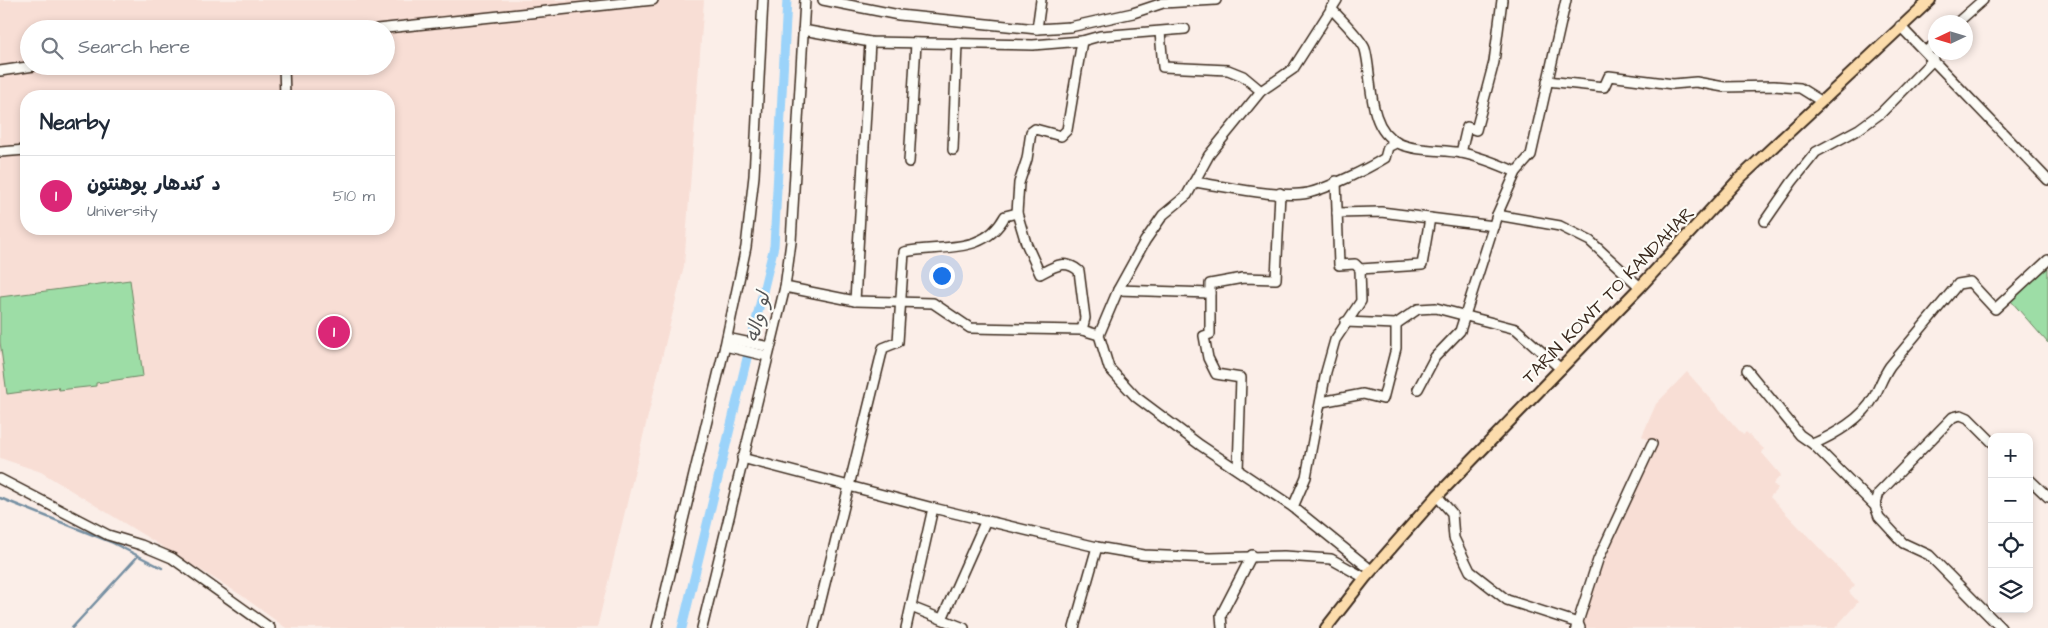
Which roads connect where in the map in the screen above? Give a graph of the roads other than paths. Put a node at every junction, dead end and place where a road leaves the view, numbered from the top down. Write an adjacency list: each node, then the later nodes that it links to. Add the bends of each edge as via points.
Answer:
1 (653, 0): 15 (street)
2 (763, 0): 64 (street, via 754,176 747,238)
3 (805, 0): 18 (street)
4 (824, 0): 16 (street, via 899,15)
5 (1040, 0): 16 (street)
6 (1216, 0): 16 (street, via 1163,3 1133,13)
7 (1337, 0): 12 (street)
8 (1502, 0): 38 (street, via 1494,62 1476,130 1467,127)
9 (1566, 0): 30 (street)
10 (1930, 0): 14 (main road, TARIN KOWT TO KANDAHAR)
11 (1983, 0): 13 (street)
12 (1331, 8): 32 (street, via 1293,69); 34 (street, via 1364,48 1375,114)
13 (1966, 15)
14 (1900, 26): 24 (street); 33 (main road, TARIN KOWT TO KANDAHAR)
15 (395, 27)
16 (1038, 29)
17 (1185, 29): 19 (street)
18 (803, 30): 21 (street); 53 (street, via 791,242)
19 (1160, 32): 20 (street, via 1100,36); 32 (street, via 1163,67 1228,70 1244,76)
20 (1082, 41): 23 (street, via 1033,45); 45 (street, via 1067,130 1061,136 1035,129 1031,132 1019,183)
21 (870, 42): 22 (street); 57 (street)
22 (916, 43): 23 (street); 39 (street)
23 (957, 43): 36 (street)
24 (1926, 51)
25 (1933, 60): 49 (street, via 1881,113 1816,152)
26 (1935, 60): 41 (street)
27 (20, 68): 28 (street)
28 (0, 71)
29 (284, 75): 31 (street)
30 (1548, 81): 33 (street, via 1604,87 1609,76 1673,84 1774,86 1800,88); 40 (street, via 1530,155)
31 (284, 90)
32 (1261, 91): 42 (street, via 1209,155)
33 (1821, 101): 54 (main road, TARIN KOWT TO KANDAHAR, via 1740,178)
34 (1392, 145): 38 (street); 43 (street, via 1386,158)
35 (20, 150): 37 (street)
36 (952, 150)
37 (0, 152)
38 (1461, 153): 40 (street, via 1490,160)
39 (909, 162)
40 (1516, 172): 47 (street)
41 (2048, 180)
42 (1194, 182): 44 (street); 55 (street, via 1187,195 1163,215)
43 (1336, 182): 44 (street, via 1308,193); 46 (street)
44 (1280, 193): 56 (street, via 1276,279 1244,278 1210,284)
45 (1017, 213): 58 (street, via 1005,216 998,230 976,242 953,249 925,248 904,252); 62 (street, via 1040,274 1058,264 1071,265 1079,271 1085,318)
46 (1337, 213): 48 (street, via 1381,212); 52 (street, via 1339,265 1355,264)
47 (1497, 215): 50 (street); 54 (street, via 1560,226 1590,242)
48 (1430, 218): 50 (street); 52 (street, via 1422,265)
49 (1765, 221)
50 (1494, 226): 59 (street)
51 (2048, 260): 72 (street, via 1995,309 1970,282 1958,284 1890,366 1873,398 1861,412 1844,427)
52 (1360, 269): 60 (street, via 1361,301)
53 (784, 287): 57 (street); 65 (street)
54 (1640, 287): 66 (main road, TARIN KOWT TO KANDAHAR)
55 (1118, 290): 56 (street); 63 (street)
56 (1210, 293): 74 (street, via 1210,334 1204,336 1208,358 1216,374 1241,378)
57 (855, 301): 58 (street)
58 (900, 302): 62 (street, via 933,303 970,328); 77 (street, via 898,342 883,348)
59 (1465, 314): 61 (street, via 1436,308 1418,309); 66 (street, via 1516,329); 68 (street, via 1460,331 1435,357)
60 (1345, 322): 61 (street); 69 (street, via 1335,340)
61 (1396, 324): 69 (street, via 1396,348 1383,400 1363,394)
62 (1082, 330): 63 (street)
63 (1099, 335): 74 (street, via 1109,368 1136,397)
64 (726, 342): 65 (street); 91 (street)
65 (768, 352): 73 (street)
66 (1561, 369): 78 (main road, TARIN KOWT TO KANDAHAR)
67 (1748, 370): 72 (street, via 1800,435)
68 (1418, 389)
69 (1320, 402): 82 (street, via 1306,477)
70 (1988, 438): 80 (street, via 1968,418 1953,417 1878,493)
71 (1652, 444): 89 (street, via 1598,560)
72 (1813, 444): 80 (street)
73 (742, 458): 77 (street); 92 (street)
74 (1238, 470): 82 (street)
75 (0, 479): 90 (street, via 108,535 172,558)
76 (2033, 483): 79 (street)
77 (850, 486): 81 (street); 93 (street)
78 (1437, 496): 86 (main road, TARIN KOWT TO KANDAHAR); 89 (street, via 1452,513 1454,538 1470,572 1507,600)
79 (2048, 497)
80 (1875, 506): 99 (street, via 1879,517 1903,542 1929,555)
81 (933, 508): 83 (street); 87 (street)
82 (1293, 508): 86 (street)
83 (986, 520): 84 (street); 88 (street)
84 (1097, 547): 85 (street, via 1144,555 1210,558); 96 (street)
85 (1252, 555): 86 (street, via 1331,559); 97 (street, via 1221,615)
86 (1368, 574): 98 (main road, TARIN KOWT TO KANDAHAR)
87 (911, 607): 88 (street); 94 (street)
88 (942, 620): 95 (street)
89 (1578, 626)
90 (270, 628)
91 (657, 628)
92 (702, 628)
93 (814, 628)
94 (906, 628)
95 (964, 628)
96 (1074, 628)
97 (1222, 628)
98 (1326, 628)
99 (2001, 628)

